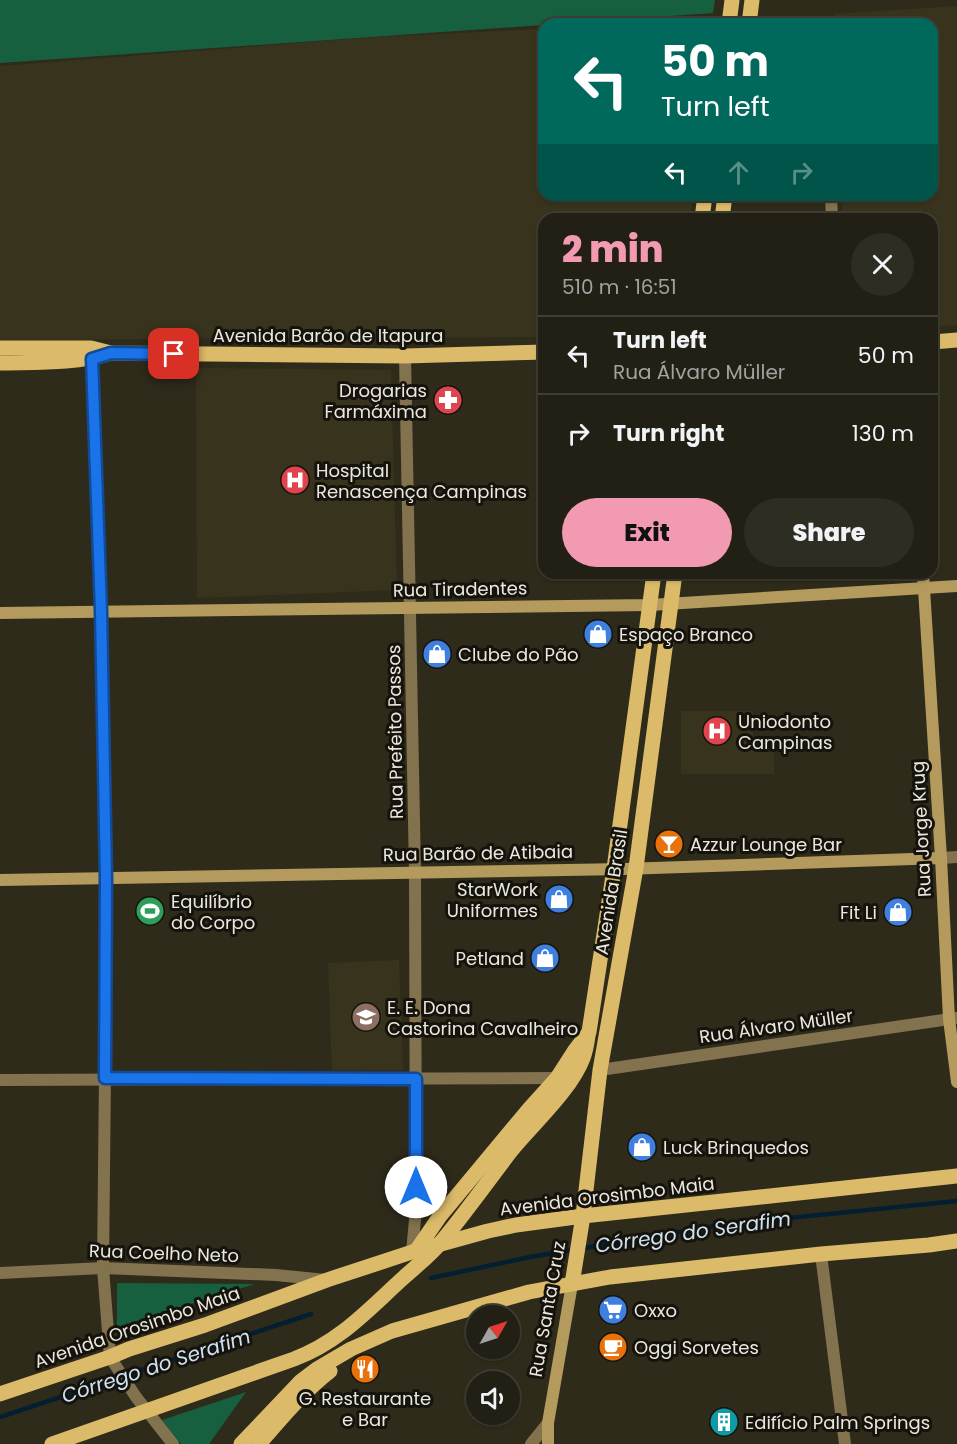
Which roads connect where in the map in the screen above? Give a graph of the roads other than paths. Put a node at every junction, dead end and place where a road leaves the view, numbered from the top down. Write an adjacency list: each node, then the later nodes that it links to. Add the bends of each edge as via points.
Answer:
1 (732, 0): 3 (main road)
2 (752, 0): 4 (main road)
3 (730, 18)
4 (750, 18)
5 (957, 340): 6 (main road)
6 (938, 342)
7 (0, 348): 9 (main road, Avenida Barão de Itapura)
8 (538, 352): 10 (main road, Avenida Barão de Itapura)
9 (92, 353): 10 (main road, Avenida Barão de Itapura); 11 (main road, Avenida Barão de Itapura, via 72,361); 20 (street)
10 (405, 356): 19 (street, Rua Prefeito Passos)
11 (0, 363)
12 (653, 579): 18 (main road, Avenida Brasil)
13 (674, 579): 17 (main road, Avenida Brasil)
14 (923, 579): 16 (main road, Rua Jorge Krug)
15 (957, 586): 16 (main road, Rua Tiradentes)
16 (924, 588): 17 (main road, Rua Tiradentes); 23 (main road, Rua Jorge Krug)
17 (671, 603): 18 (main road, Rua Tiradentes); 24 (main road, Avenida Brasil)
18 (650, 605): 19 (main road, Rua Tiradentes); 25 (main road, Avenida Brasil)
19 (411, 608): 20 (main road, Rua Tiradentes); 26 (street, Rua Prefeito Passos)
20 (101, 611): 21 (main road, Rua Tiradentes); 27 (street)
21 (0, 613)
22 (957, 857): 23 (street, Rua Barão de Atibaia)
23 (941, 858): 24 (main road, Rua Barão de Atibaia); 29 (main road, Rua Jorge Krug)
24 (636, 868): 25 (main road, Rua Barão de Atibaia); 31 (main road, Avenida Brasil)
25 (614, 869): 26 (main road, Rua Barão de Atibaia); 30 (main road, Avenida Brasil)
26 (415, 872): 27 (main road, Rua Barão de Atibaia); 34 (street, Rua Prefeito Passos)
27 (106, 879): 28 (main road, Rua Barão de Atibaia); 32 (street)
28 (0, 880)
29 (953, 1018): 31 (street, Rua Álvaro Müller); 36 (main road, Rua Jorge Krug)
30 (589, 1032): 33 (main road, Avenida Brasil); 40 (main road, via 584,1057 575,1074)
31 (600, 1070): 38 (main road, Avenida Brasil)
32 (105, 1078): 34 (street); 35 (street); 43 (street)
33 (557, 1078): 34 (street); 41 (main road, Avenida Brasil)
34 (416, 1079): 41 (street, Rua Prefeito Passos)
35 (0, 1080)
36 (957, 1082)
37 (957, 1176): 38 (main road, Avenida Orosimbo Maia)
38 (582, 1222): 40 (main road, Avenida Orosimbo Maia, via 516,1224); 45 (main road, Rua Santa Cruz)
39 (957, 1242): 42 (main road)
40 (440, 1244): 41 (main road, Avenida Orosimbo Maia); 50 (main road, via 362,1317 311,1353)
41 (414, 1251): 46 (main road, Avenida Orosimbo Maia)
42 (821, 1254): 45 (main road); 58 (street)
43 (103, 1268): 44 (street, Rua Coelho Neto); 46 (street, Rua Coelho Neto); 48 (street)
44 (0, 1273)
45 (573, 1278): 47 (main road); 51 (main road, Rua Santa Cruz)
46 (327, 1280): 48 (main road, Avenida Orosimbo Maia, via 205,1326 129,1349)
47 (377, 1337): 54 (main road, via 334,1358 301,1381); 55 (main road, via 322,1377)
48 (114, 1363): 49 (main road, Avenida Orosimbo Maia); 50 (street)
49 (0, 1394)
50 (148, 1411): 52 (main road); 53 (street)
51 (548, 1423): 56 (street); 57 (main road, Rua Santa Cruz)
52 (52, 1444)
53 (173, 1444)
54 (241, 1444)
55 (260, 1444)
56 (531, 1444)
57 (548, 1444)
58 (845, 1444)

